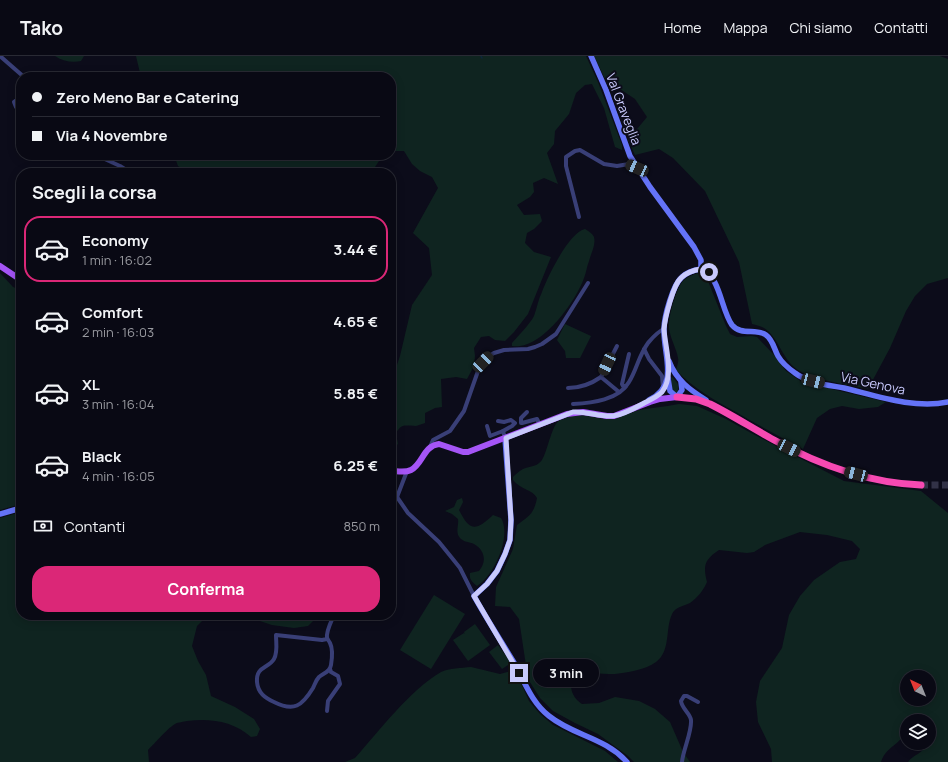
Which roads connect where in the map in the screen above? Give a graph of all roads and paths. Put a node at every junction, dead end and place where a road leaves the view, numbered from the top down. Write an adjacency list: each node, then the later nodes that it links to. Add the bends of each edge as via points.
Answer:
1 (0, 56): 3 (street)
2 (591, 56): 6 (main road, Val Graveglia, via 624,143)
3 (18, 72)
4 (107, 160): 5 (street)
5 (123, 168)
6 (637, 168): 7 (street, via 629,164 604,164 580,150 566,157); 9 (main road, Val Graveglia, via 694,247)
7 (579, 217)
8 (0, 266): 10 (main road)
9 (701, 269): 12 (main road, via 678,280); 25 (main road, Via Genova, via 709,272 713,279 734,327 768,336 781,361 804,378 904,402)
10 (16, 277)
11 (588, 283): 34 (street, via 556,334 548,341 528,349 499,351 486,359 478,371 464,411 450,431)
12 (664, 329): 14 (street, via 659,331); 16 (main road)
13 (617, 346): 18 (street)
14 (644, 349): 20 (street); 22 (street, via 662,376)
15 (629, 354): 20 (street, via 622,384)
16 (667, 356): 17 (main road); 19 (main road)
17 (668, 374): 22 (main road); 24 (main road, via 670,390)
18 (601, 377): 21 (street, via 582,388); 23 (street)
19 (681, 382): 24 (main road, via 682,390); 28 (main road)
20 (626, 386): 23 (street)
21 (568, 388)
22 (663, 389): 27 (main road, via 659,395)
23 (619, 392): 26 (street, via 608,398)
24 (677, 397): 27 (main road, via 660,399); 28 (highway, via 696,399)
25 (948, 402)
26 (573, 404)
27 (640, 406): 31 (main road, via 614,416 573,412)
28 (718, 408): 40 (highway, via 784,446 833,468 881,480)
29 (527, 412): 31 (street, via 520,423 537,419)
30 (498, 421): 33 (street, via 511,420 515,423)
31 (540, 425): 35 (main road)
32 (487, 426): 33 (street, via 490,436)
33 (503, 431): 35 (street)
34 (443, 435): 36 (street); 37 (street, via 433,440)
35 (506, 438): 36 (main road, via 468,452); 44 (main road, via 510,540 497,571)
36 (443, 445): 37 (main road)
37 (430, 447): 39 (main road, via 414,467)
38 (396, 471): 39 (main road)
39 (407, 471): 41 (street)
40 (921, 485)
41 (397, 497): 44 (street, via 408,513 452,558 463,573)
42 (16, 509): 43 (main road)
43 (0, 514)
44 (474, 596): 50 (main road, via 541,709 564,725 609,746)
45 (332, 620): 46 (street)
46 (327, 640): 47 (street, via 332,654); 47 (street, via 276,635 275,658 259,672 257,684 263,696 269,700 285,707 295,707)
47 (330, 668): 49 (street, via 331,672 338,676 340,684 328,701)
48 (698, 702): 51 (street, via 687,696 681,700 691,723)
49 (327, 711)
50 (627, 762)
51 (682, 762)

